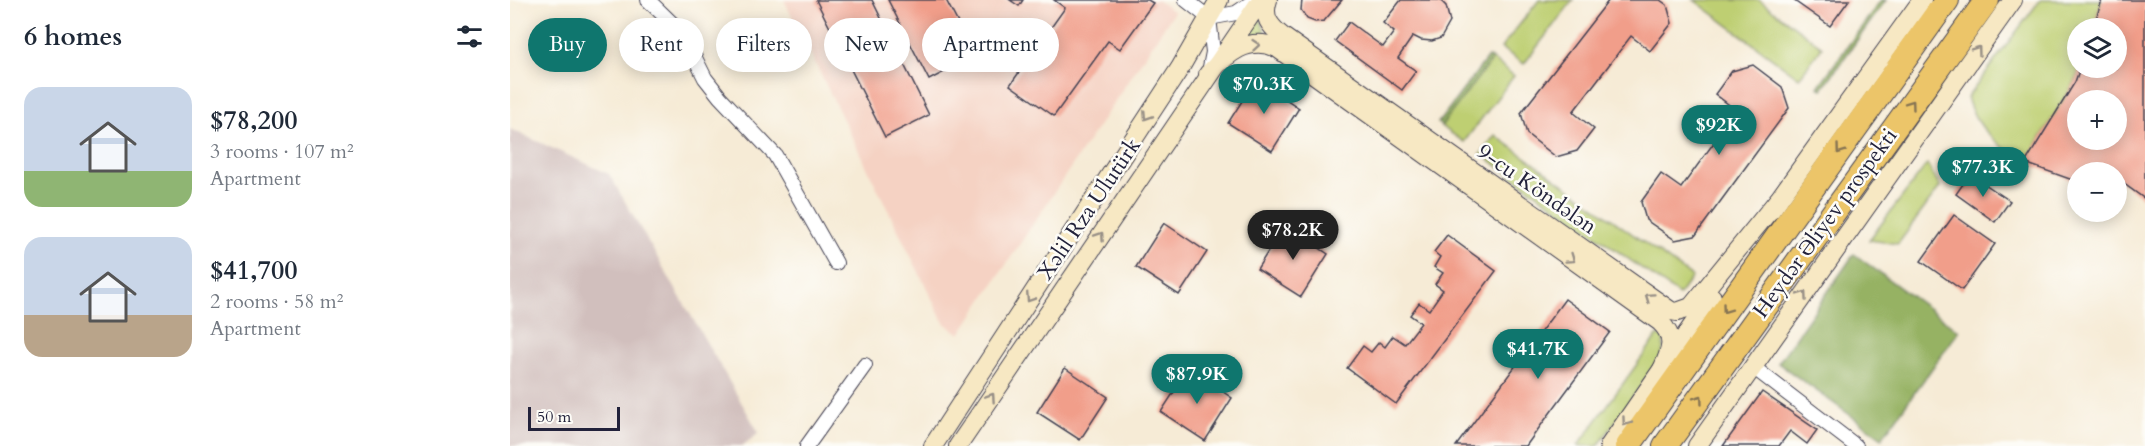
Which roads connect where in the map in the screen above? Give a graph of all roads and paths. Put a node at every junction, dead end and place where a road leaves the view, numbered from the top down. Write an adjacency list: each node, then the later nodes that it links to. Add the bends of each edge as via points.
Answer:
1 (648, 0): 14 (street, via 683,34 714,89 775,155)
2 (1219, 0): 11 (main road)
3 (1255, 0): 11 (street, via 1236,13)
4 (1261, 0): 12 (main road, Xəlil Rza Ulutürk)
5 (1268, 0): 13 (main road, 9-cu Köndələn, one-way to 5, via 1691,307 1671,310 1282,36 1267,20)
6 (1922, 0): 13 (main road)
7 (1947, 0): 22 (highway, Heydər Əliyev prospekti, one-way to 22)
8 (1987, 0): 23 (highway, Heydər Əliyev prospekti, one-way to 8)
9 (2013, 0): 16 (main road, one-way to 9)
10 (1187, 1): 11 (street)
11 (1209, 18): 12 (street, via 1213,52); 19 (main road, Xəlil Rza Ulutürk, one-way to 19)
12 (1208, 74): 17 (main road, 9-cu Köndələn, one-way to 17, via 1240,48 1263,43 1277,48 1660,322 1669,332 1671,345); 20 (main road, Xəlil Rza Ulutürk, one-way to 12)
13 (1778, 201): 17 (main road)
14 (836, 263)
15 (865, 365): 18 (street)
16 (1753, 367): 24 (main road); 25 (street)
17 (1660, 374): 21 (main road, one-way to 21)
18 (807, 446)
19 (933, 446)
20 (958, 446)
21 (1609, 446)
22 (1628, 446)
23 (1665, 446)
24 (1697, 446)
25 (1856, 446)

